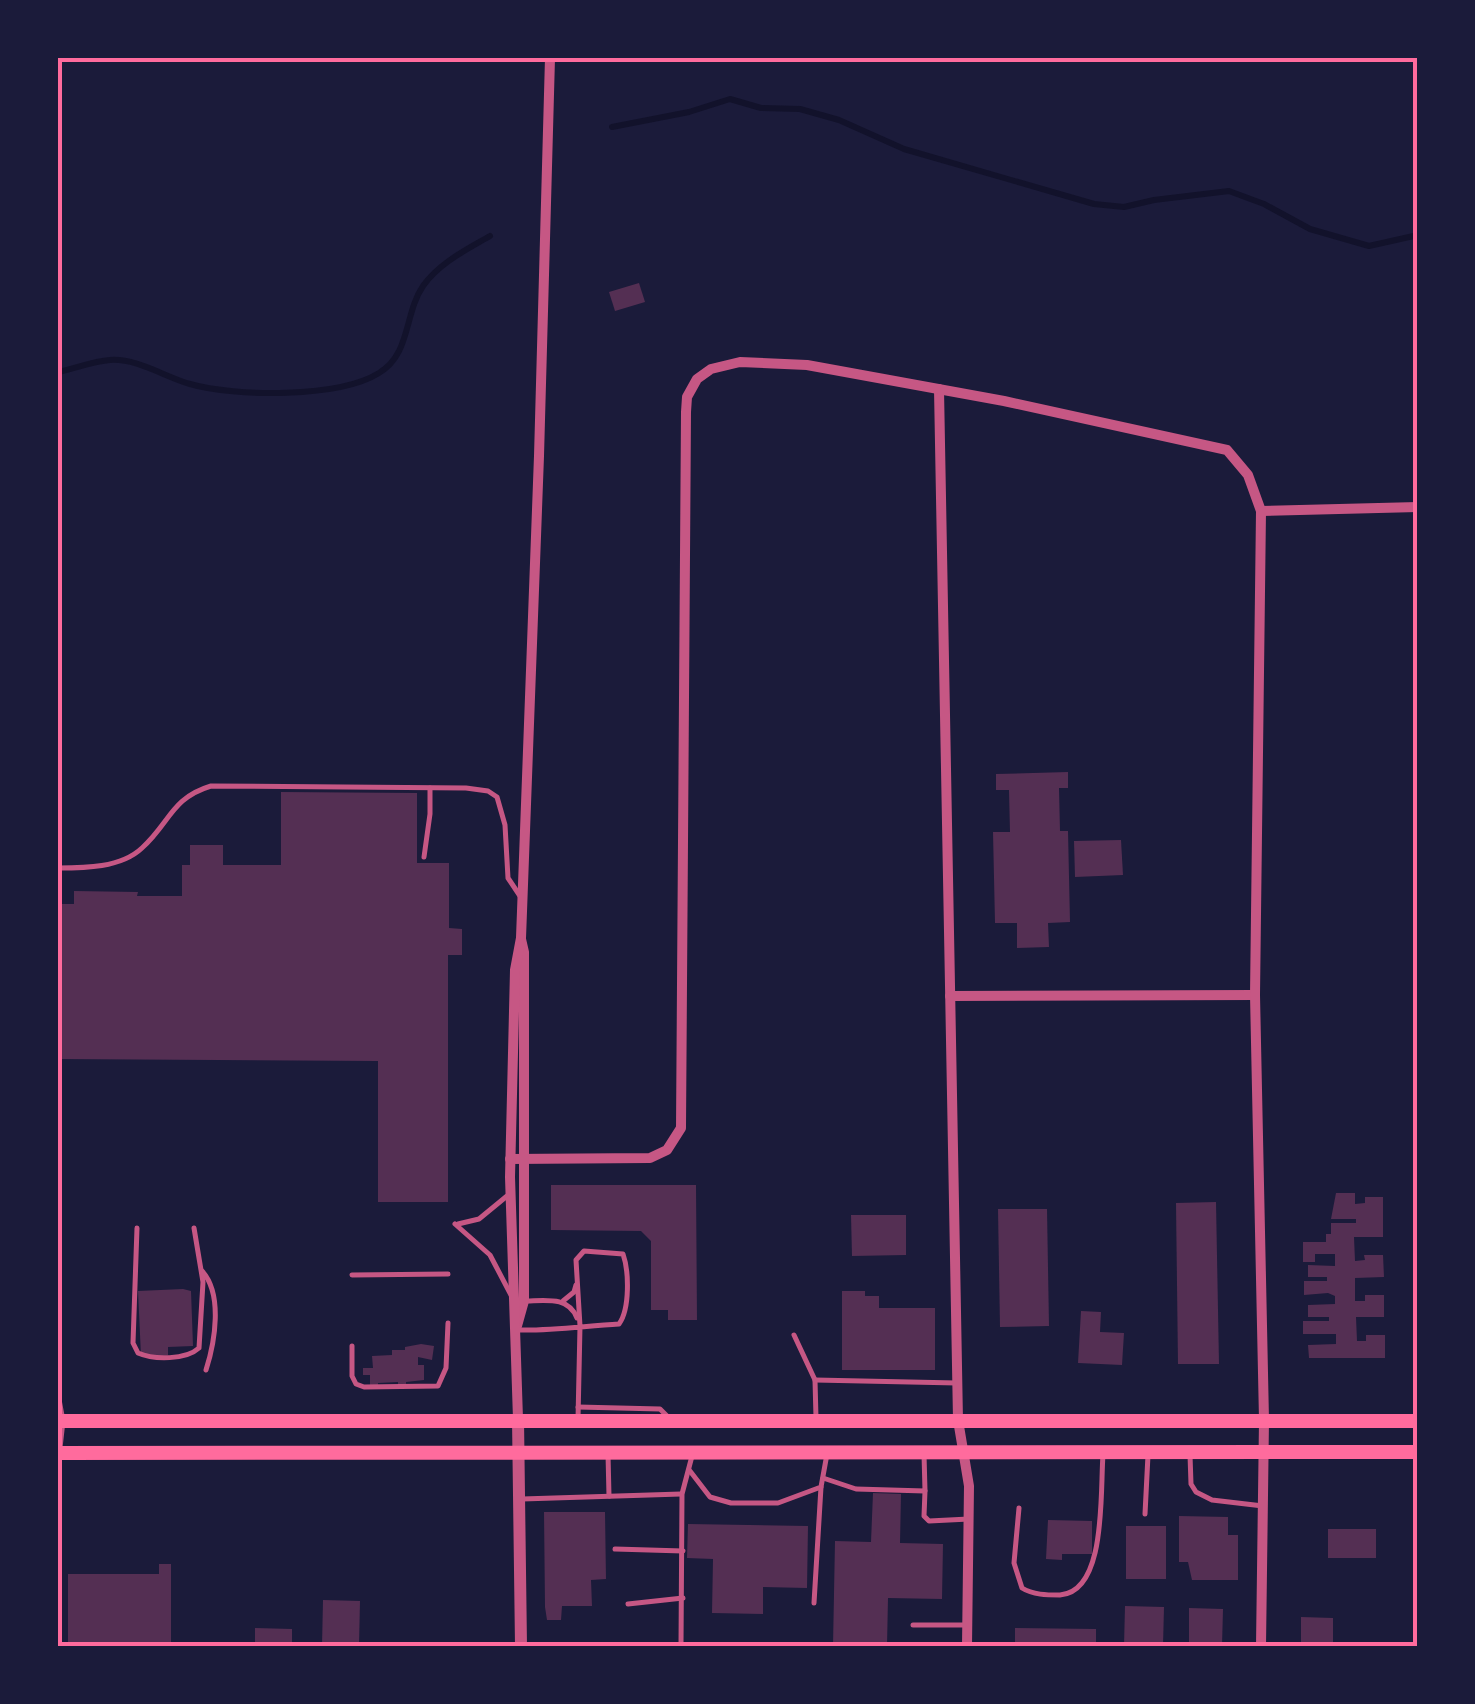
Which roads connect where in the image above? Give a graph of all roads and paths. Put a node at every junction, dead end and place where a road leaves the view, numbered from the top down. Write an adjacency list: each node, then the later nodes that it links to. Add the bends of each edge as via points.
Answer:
1 (550, 58): 8 (street)
2 (939, 389): 4 (street, via 1227,450 1248,475); 10 (street); 11 (street, via 759,362 711,369 688,396 681,1128 667,1150 650,1158)
3 (1418, 508): 4 (street)
4 (1261, 511): 9 (street)
5 (430, 788): 6 (lane); 7 (lane, via 212,786 190,792 131,856); 8 (lane, via 488,790 498,797 508,878)
6 (424, 857)
7 (58, 868)
8 (521, 899): 11 (street)
9 (1256, 995): 10 (street); 34 (street)
10 (950, 996): 28 (street)
11 (517, 1159): 12 (street); 19 (street)
12 (510, 1190): 19 (street); 19 (lane, via 479,1220 455,1224 490,1255)
13 (137, 1228): 15 (lane, via 138,1353 196,1352)
14 (194, 1228): 15 (lane)
15 (200, 1268): 26 (lane, via 213,1288 213,1350)
16 (448, 1274): 17 (lane)
17 (352, 1275)
18 (577, 1278): 20 (lane); 22 (lane); 22 (lane, via 576,1260 584,1251 617,1252 626,1259 623,1319)
19 (516, 1300): 20 (lane); 23 (street)
20 (563, 1301): 22 (lane)
21 (448, 1323): 25 (lane, via 446,1368 438,1386 356,1384)
22 (580, 1326): 23 (lane); 30 (lane)
23 (516, 1328): 32 (street)
24 (794, 1334): 27 (lane)
25 (352, 1346)
26 (206, 1370)
27 (816, 1380): 28 (lane); 31 (lane)
28 (957, 1382): 33 (street)
29 (58, 1394): 35 (lane)
30 (578, 1413): 31 (main road); 32 (main road)
31 (816, 1418): 33 (main road)
32 (518, 1419): 35 (main road); 37 (street)
33 (958, 1420): 34 (main road); 42 (street)
34 (1264, 1420): 36 (main road); 46 (street)
35 (60, 1421): 48 (lane)
36 (1418, 1421)
37 (518, 1451): 38 (main road); 48 (main road); 55 (street)
38 (608, 1451): 39 (main road); 54 (lane)
39 (692, 1451): 40 (main road); 49 (lane)
40 (828, 1451): 41 (main road); 50 (lane)
41 (924, 1451): 42 (main road); 52 (lane)
42 (966, 1452): 43 (main road); 59 (street)
43 (1103, 1452): 44 (main road); 57 (lane, via 1092,1570 1072,1594 1022,1588 1014,1563)
44 (1148, 1452): 45 (main road); 58 (lane)
45 (1190, 1452): 46 (main road); 56 (lane, via 1191,1484 1204,1498)
46 (1264, 1452): 47 (main road); 56 (street)
47 (1418, 1452)
48 (59, 1458)
49 (690, 1471): 51 (lane, via 710,1497 731,1503 795,1499); 53 (lane)
50 (822, 1478): 51 (lane); 52 (lane, via 856,1489)
51 (821, 1487): 64 (lane)
52 (925, 1491): 59 (lane, via 929,1521)
53 (682, 1494): 54 (lane); 61 (lane)
54 (608, 1496): 55 (lane)
55 (519, 1500): 67 (street)
56 (1263, 1506): 70 (street)
57 (1019, 1508)
58 (1145, 1514)
59 (969, 1518): 66 (street)
60 (615, 1549): 61 (lane)
61 (682, 1551): 62 (lane)
62 (683, 1598): 63 (lane); 68 (lane)
63 (628, 1604)
64 (814, 1604)
65 (913, 1625): 66 (lane)
66 (968, 1625): 69 (street)
67 (522, 1646)
68 (681, 1646)
69 (967, 1646)
70 (1261, 1646)

